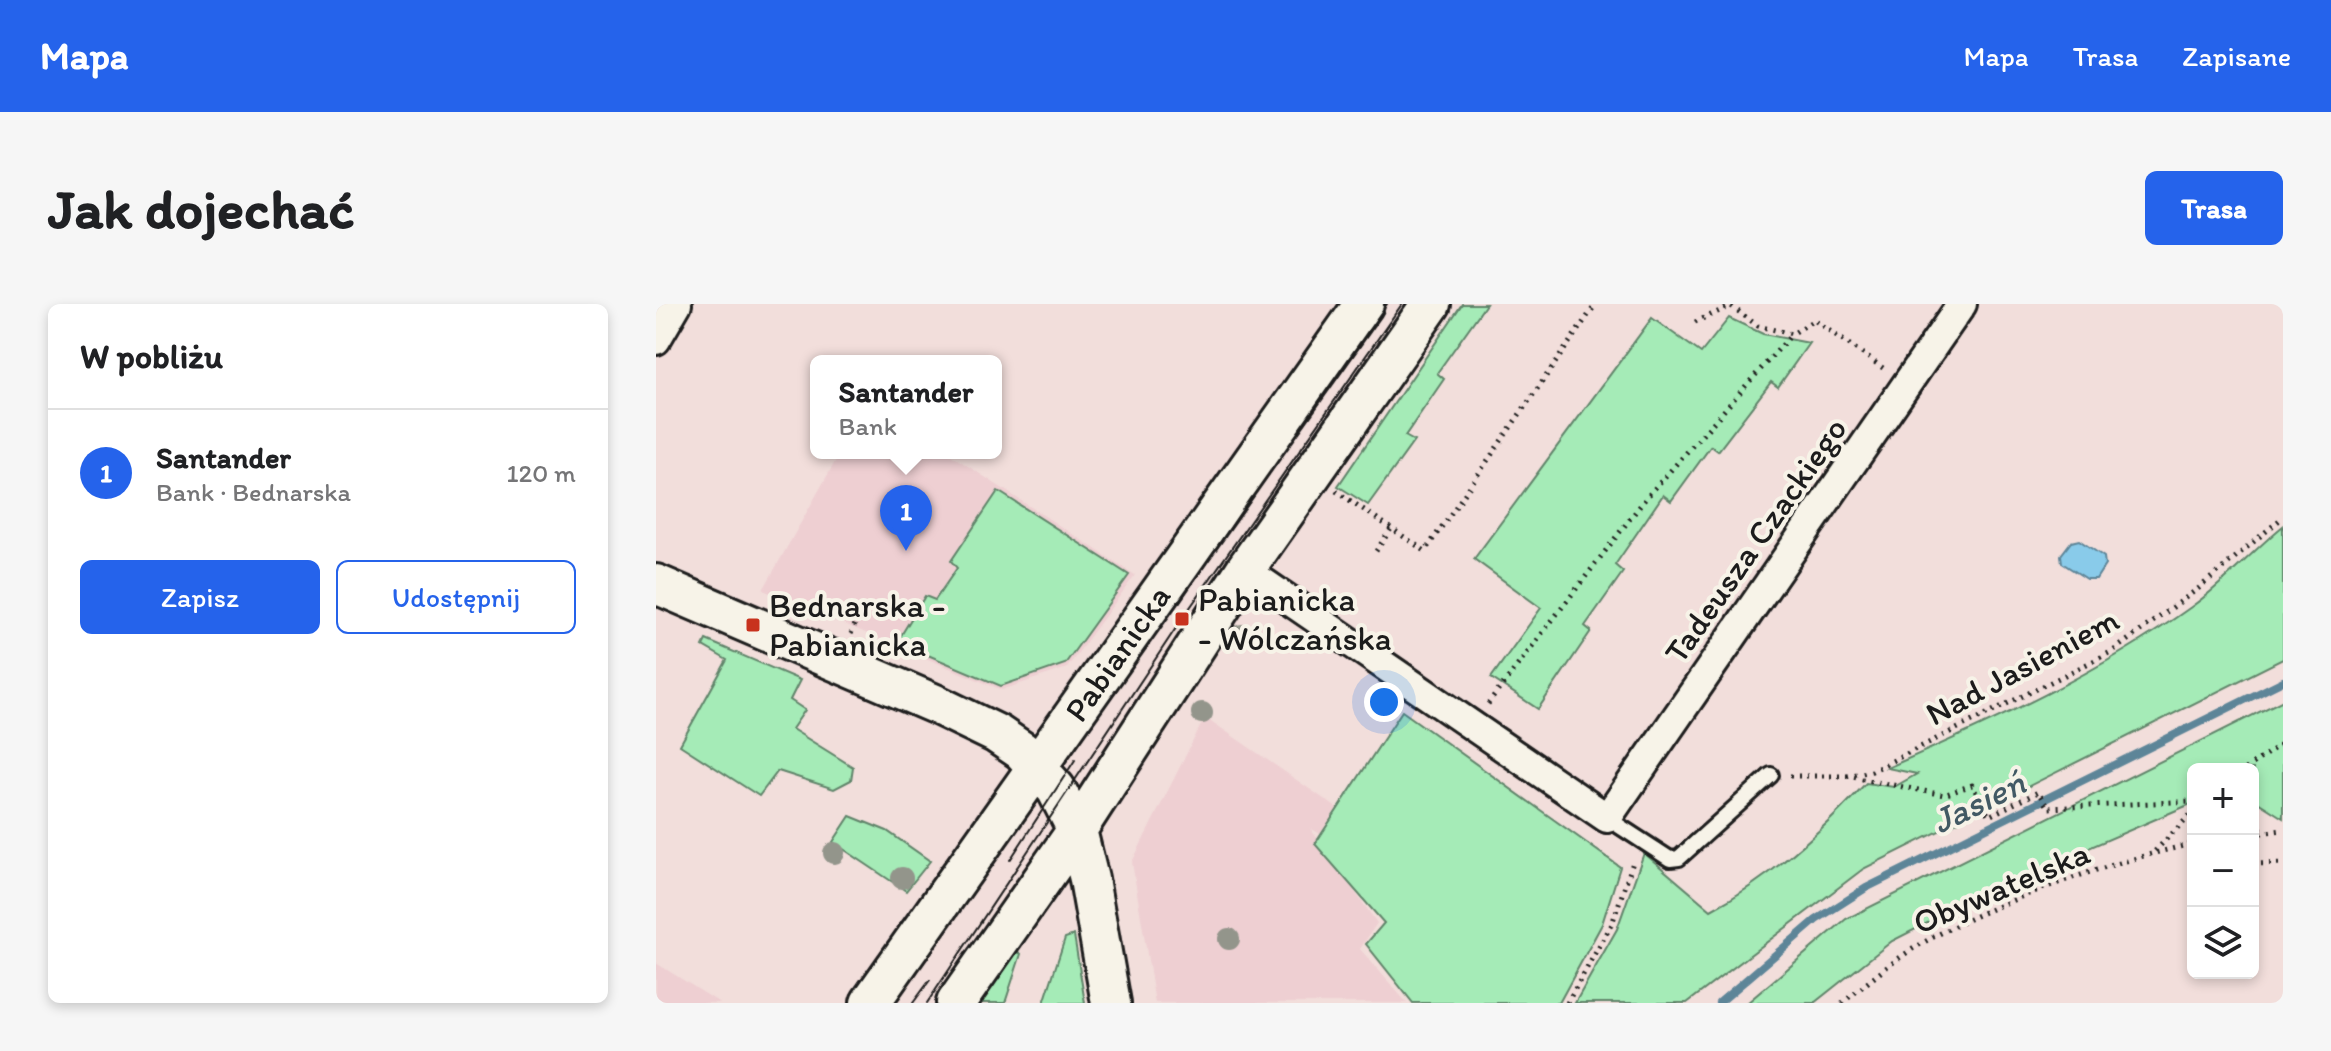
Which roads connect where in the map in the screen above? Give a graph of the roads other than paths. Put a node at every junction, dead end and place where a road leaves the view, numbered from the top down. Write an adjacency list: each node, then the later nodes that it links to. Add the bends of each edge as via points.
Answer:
1 (677, 304): 5 (street)
2 (1364, 304): 8 (street, Pabianicka)
3 (1431, 304): 6 (street, Pabianicka)
4 (1962, 304): 10 (street, Tadeusza Czackiego)
5 (656, 340)
6 (1245, 570): 10 (street); 11 (street, Pabianicka)
7 (656, 584): 8 (street, via 976,723)
8 (1037, 765): 11 (street); 12 (street, Pabianicka)
9 (1771, 775): 10 (lane, via 1679,858 1670,859)
10 (1607, 818)
11 (1077, 830): 13 (street, Pabianicka); 14 (street)
12 (870, 1003)
13 (956, 1003)
14 (1111, 1003)

